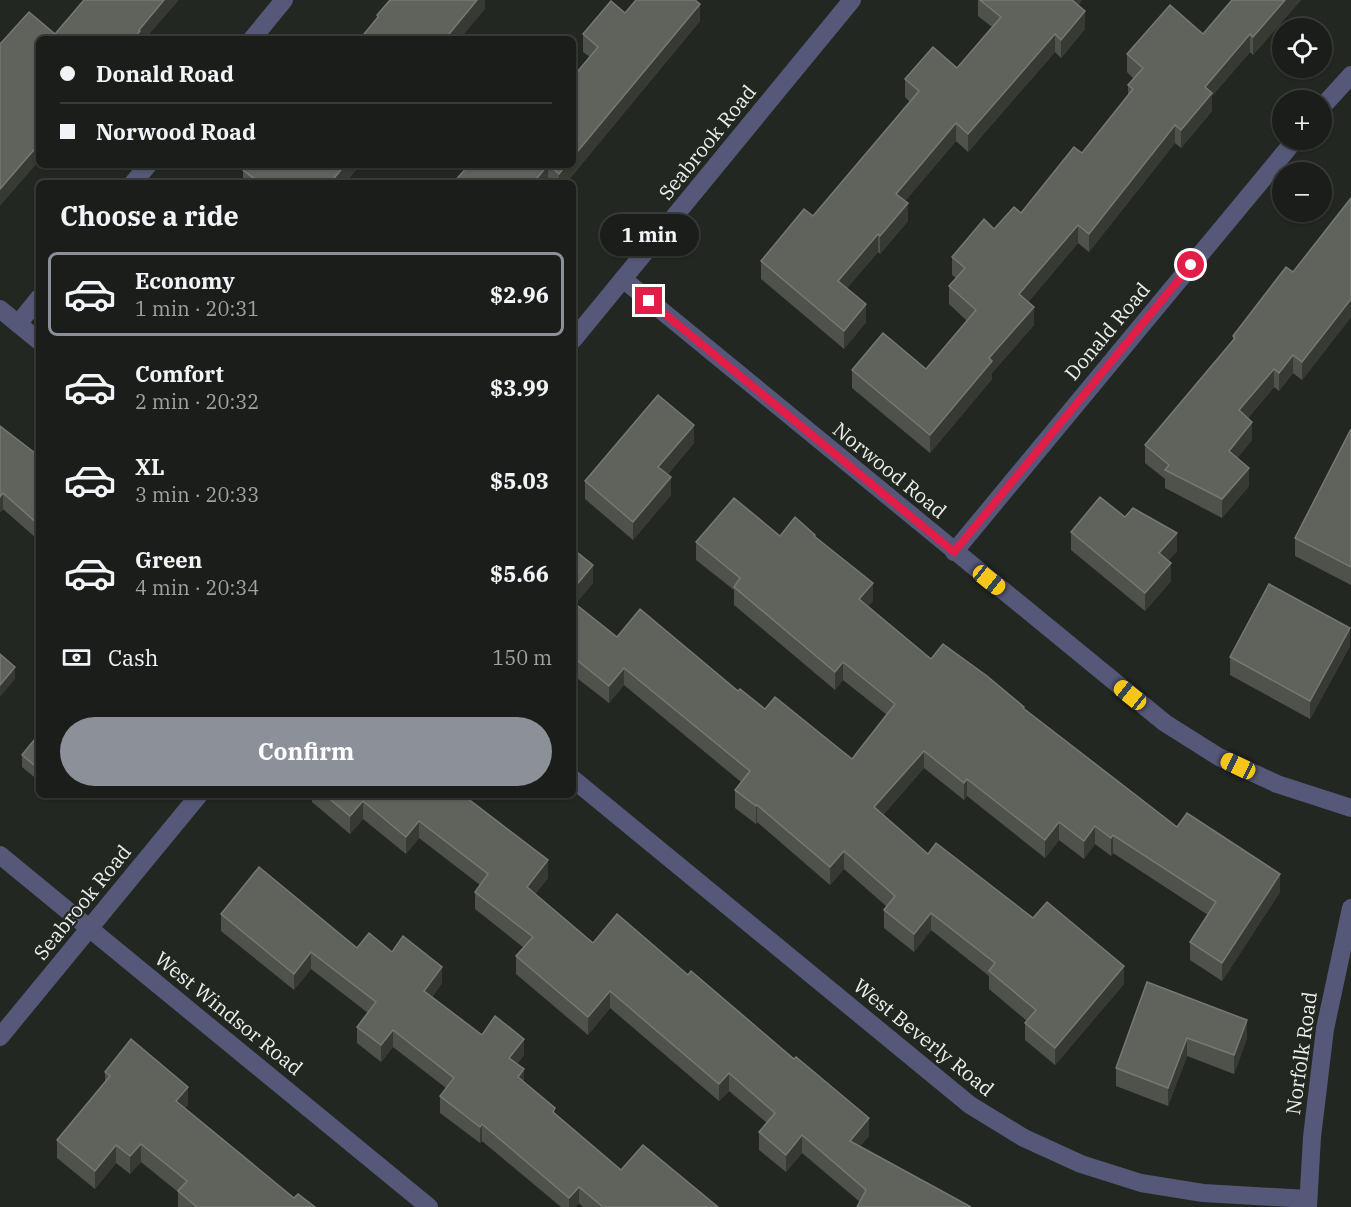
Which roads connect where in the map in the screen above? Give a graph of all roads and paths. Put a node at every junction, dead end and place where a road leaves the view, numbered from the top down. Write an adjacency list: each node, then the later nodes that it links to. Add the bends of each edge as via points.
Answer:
1 (284, 0): 3 (street)
2 (852, 0): 9 (street, Seabrook Road)
3 (254, 36)
4 (1351, 75): 5 (street)
5 (1332, 96)
6 (1287, 150): 15 (street, Donald Road)
7 (146, 168): 8 (street)
8 (136, 180)
9 (623, 279): 13 (street, Seabrook Road); 15 (street, Norwood Road)
10 (36, 302): 12 (street)
11 (0, 309): 12 (street)
12 (18, 324): 14 (street)
13 (576, 336)
14 (36, 339)
15 (954, 552): 18 (street, Norwood Road, via 1165,723 1219,757 1277,784)
16 (576, 781): 23 (street, West Beverly Road, via 970,1105 1024,1138 1081,1164 1141,1183)
17 (197, 798): 21 (street, Seabrook Road)
18 (1351, 808)
19 (0, 855): 21 (street, West Windsor Road)
20 (1351, 908): 23 (street, Norfolk Road, via 1325,1029)
21 (89, 928): 22 (street, Seabrook Road); 24 (street, West Windsor Road)
22 (0, 1037)
23 (1308, 1203)
24 (429, 1207)

